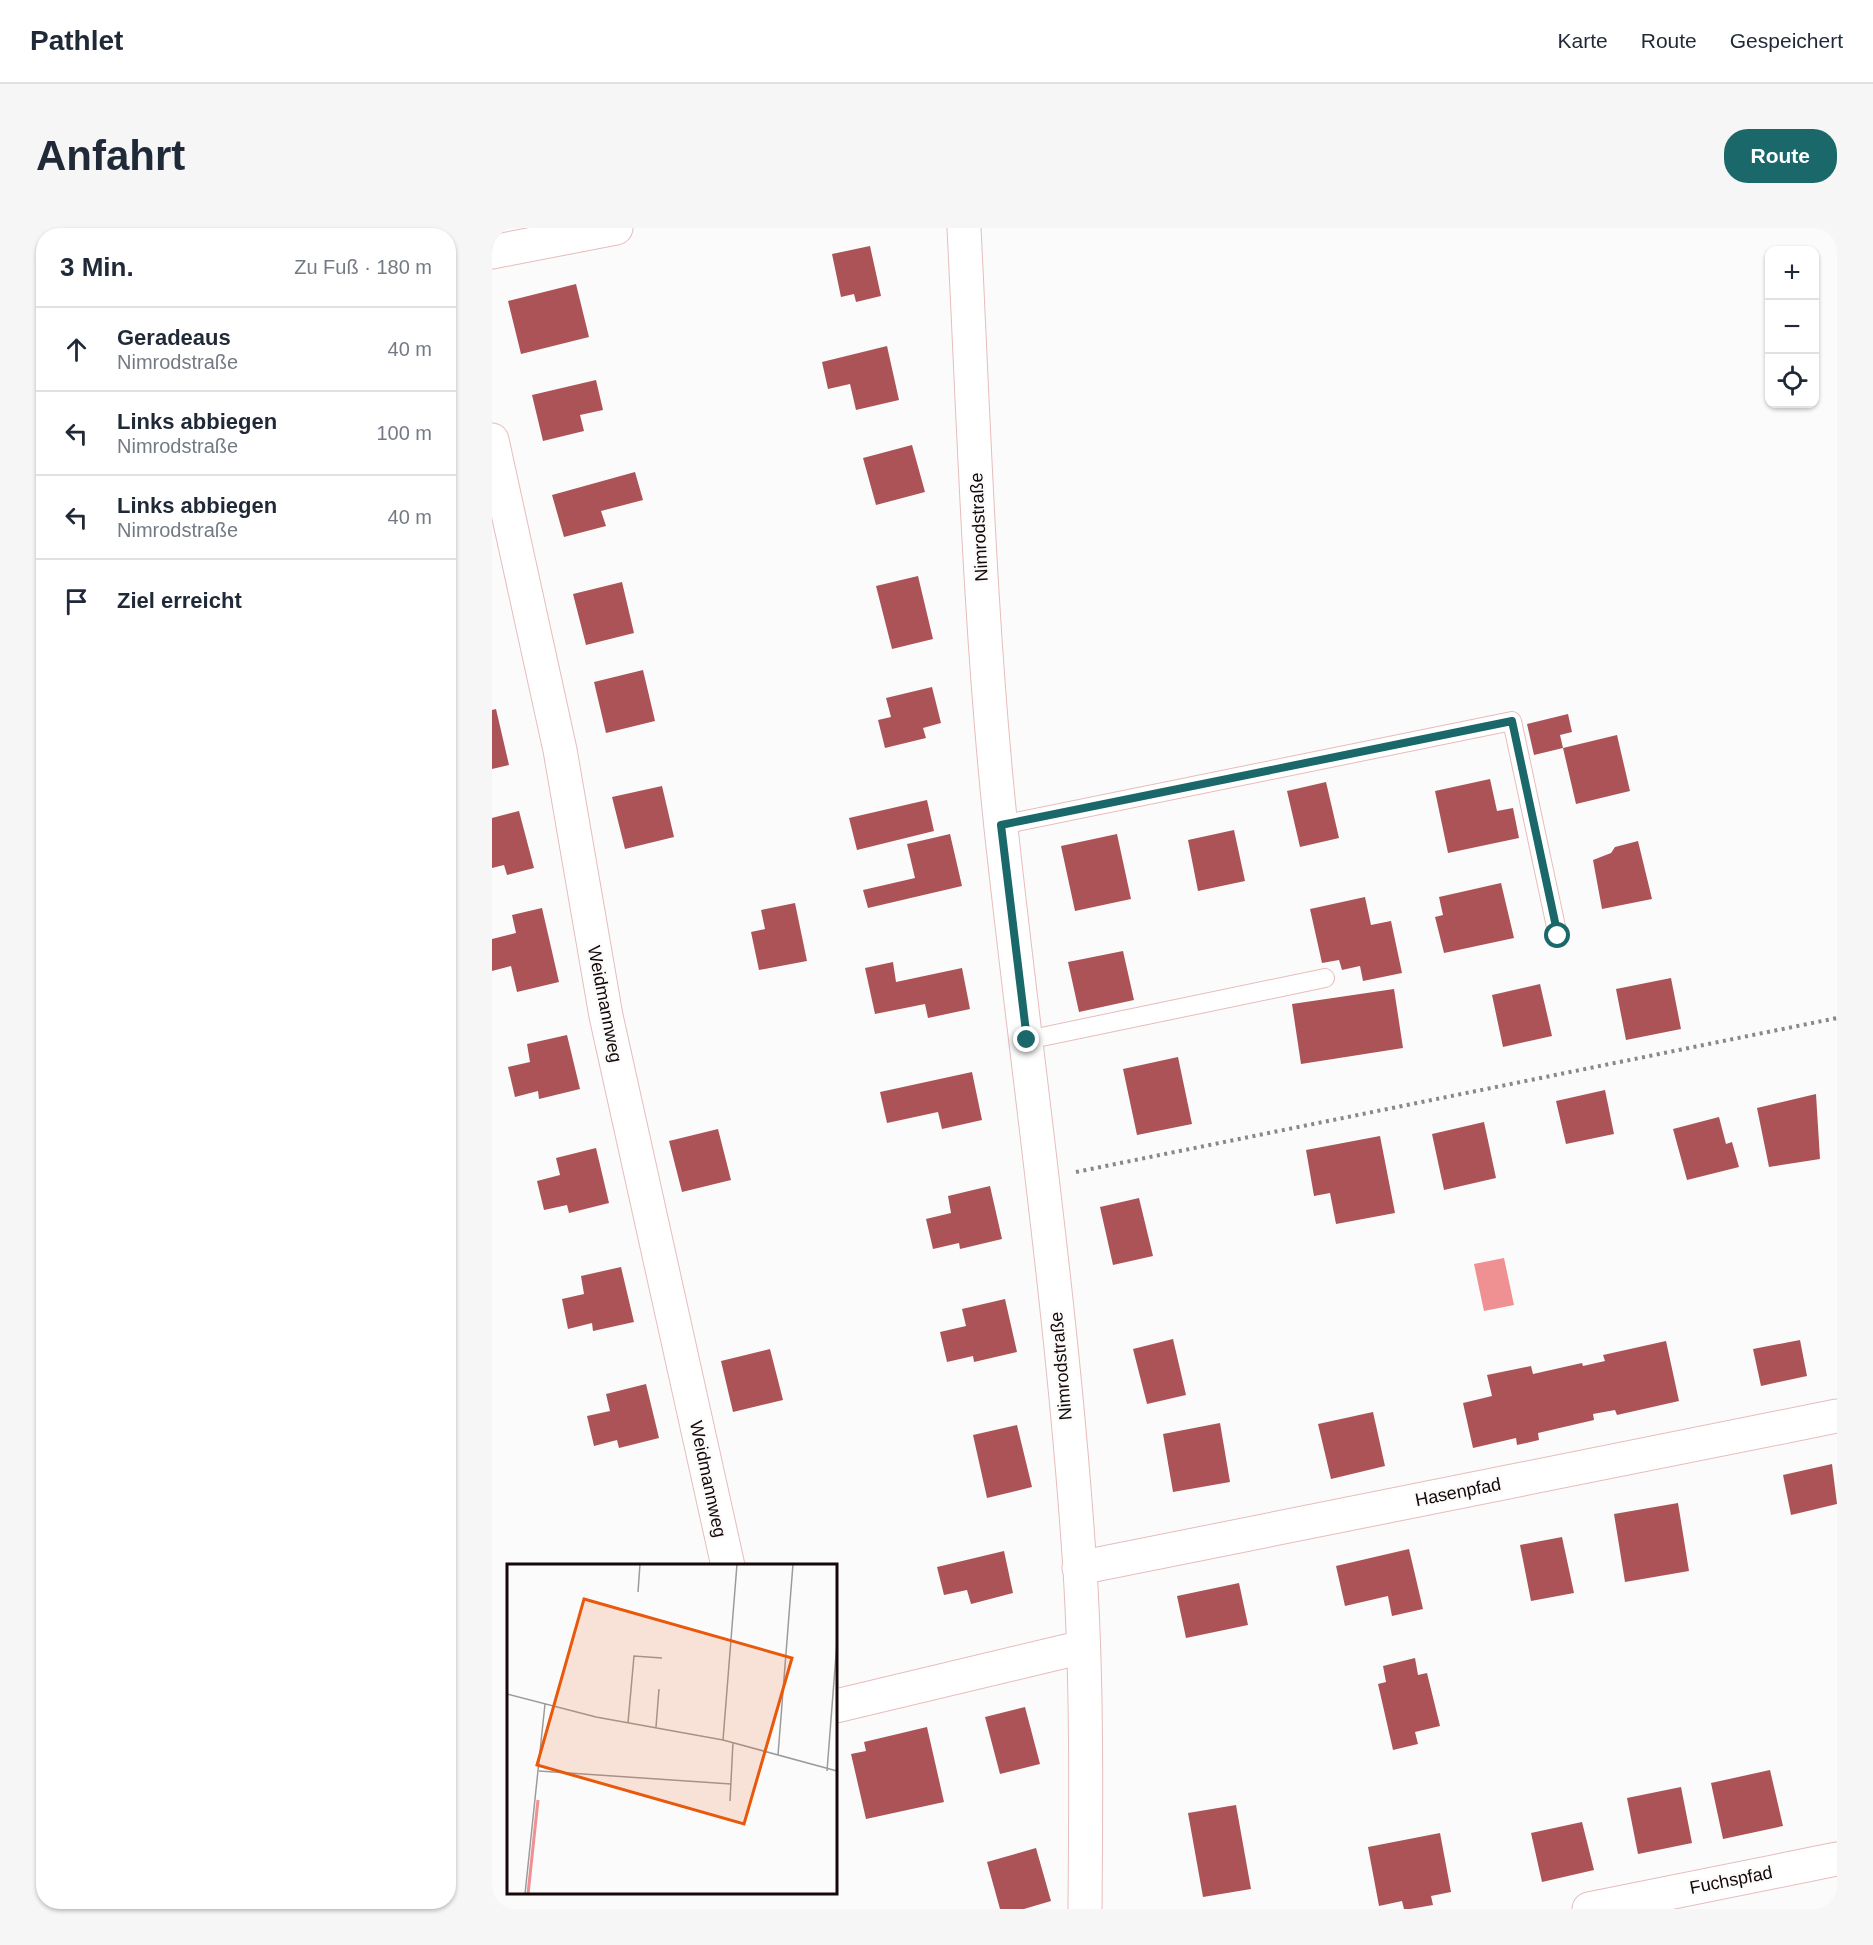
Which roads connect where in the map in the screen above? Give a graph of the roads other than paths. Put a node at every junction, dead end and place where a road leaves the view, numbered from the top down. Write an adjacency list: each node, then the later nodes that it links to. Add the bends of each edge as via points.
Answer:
1 (616, 228): 3 (street)
2 (964, 228): 5 (street, Nimrodstraße, via 980,570)
3 (492, 252)
4 (492, 440): 10 (street, Weidmannweg, via 560,750 606,1016)
5 (1001, 825): 6 (lane, via 1512,721); 8 (street, Nimrodstraße)
6 (1558, 936)
7 (1325, 978): 8 (lane)
8 (1027, 1040): 11 (street, Nimrodstraße, via 1044,1178)
9 (1837, 1416): 11 (street, Hasenpfad)
10 (728, 1564)
11 (1079, 1568): 12 (street, Nimrodstraße)
12 (1083, 1647): 13 (street); 15 (street, Nimrodstraße)
13 (837, 1706)
14 (1837, 1859): 16 (street, Fuchspfad)
15 (1085, 1909)
16 (1589, 1909)

